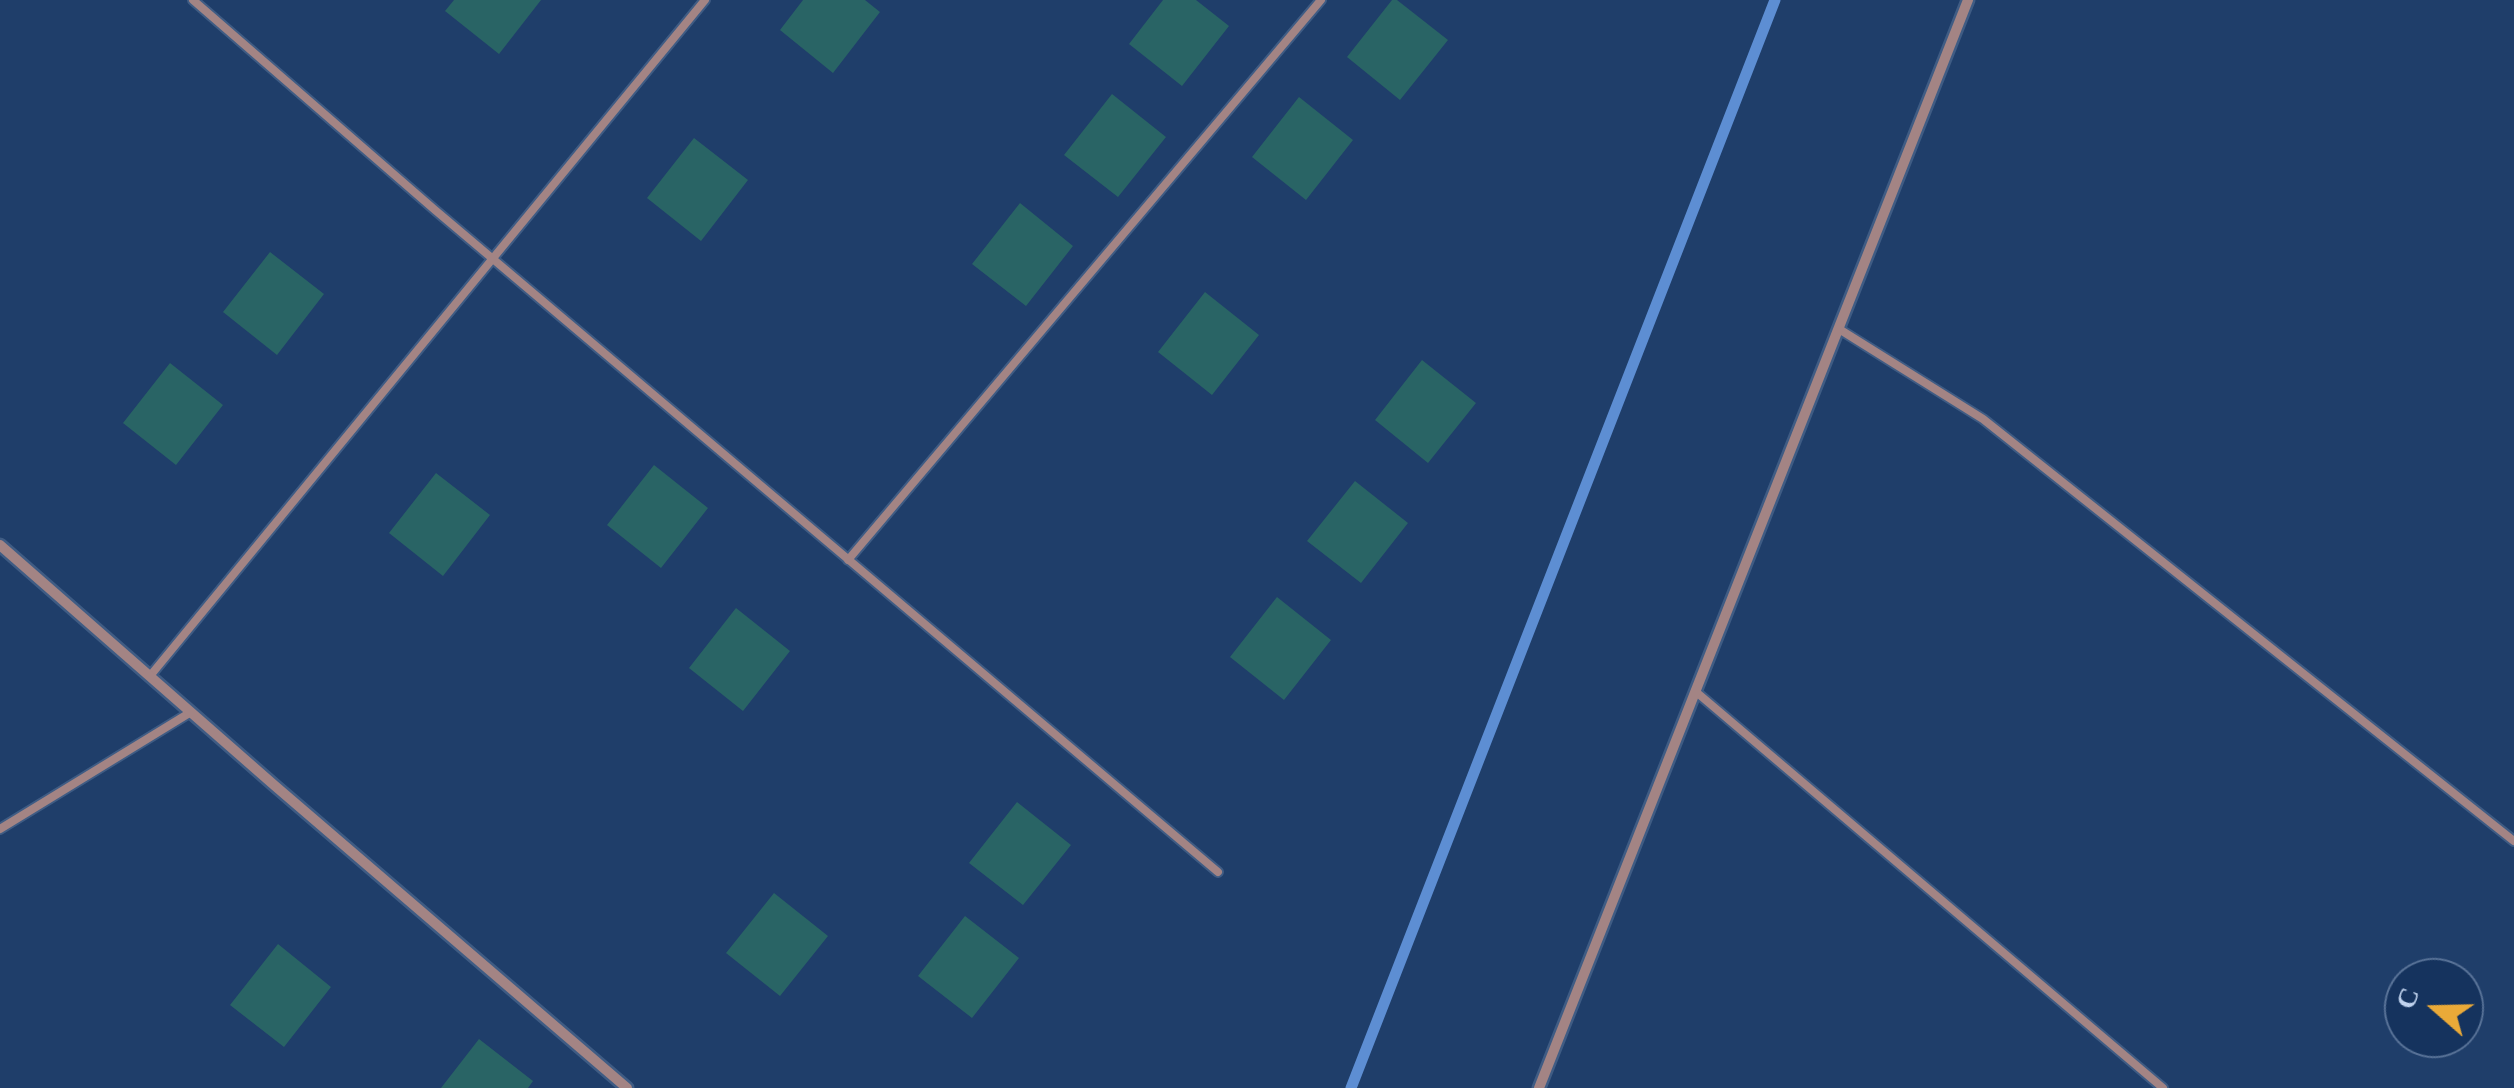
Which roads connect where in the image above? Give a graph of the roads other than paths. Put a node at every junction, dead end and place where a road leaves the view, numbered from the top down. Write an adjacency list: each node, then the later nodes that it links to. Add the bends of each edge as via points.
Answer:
1 (192, 0): 5 (lane)
2 (705, 0): 5 (lane)
3 (1321, 0): 8 (lane)
4 (1968, 0): 6 (street)
5 (492, 258): 8 (lane); 9 (lane)
6 (1838, 329): 10 (street); 13 (lane, via 1983,419)
7 (0, 545): 9 (street)
8 (848, 560): 14 (lane)
9 (150, 676): 11 (street)
10 (1696, 691): 16 (street); 17 (lane)
11 (190, 712): 12 (lane); 15 (street)
12 (0, 829)
13 (2514, 841)
14 (1218, 872)
15 (627, 1088)
16 (1539, 1088)
17 (2163, 1088)

